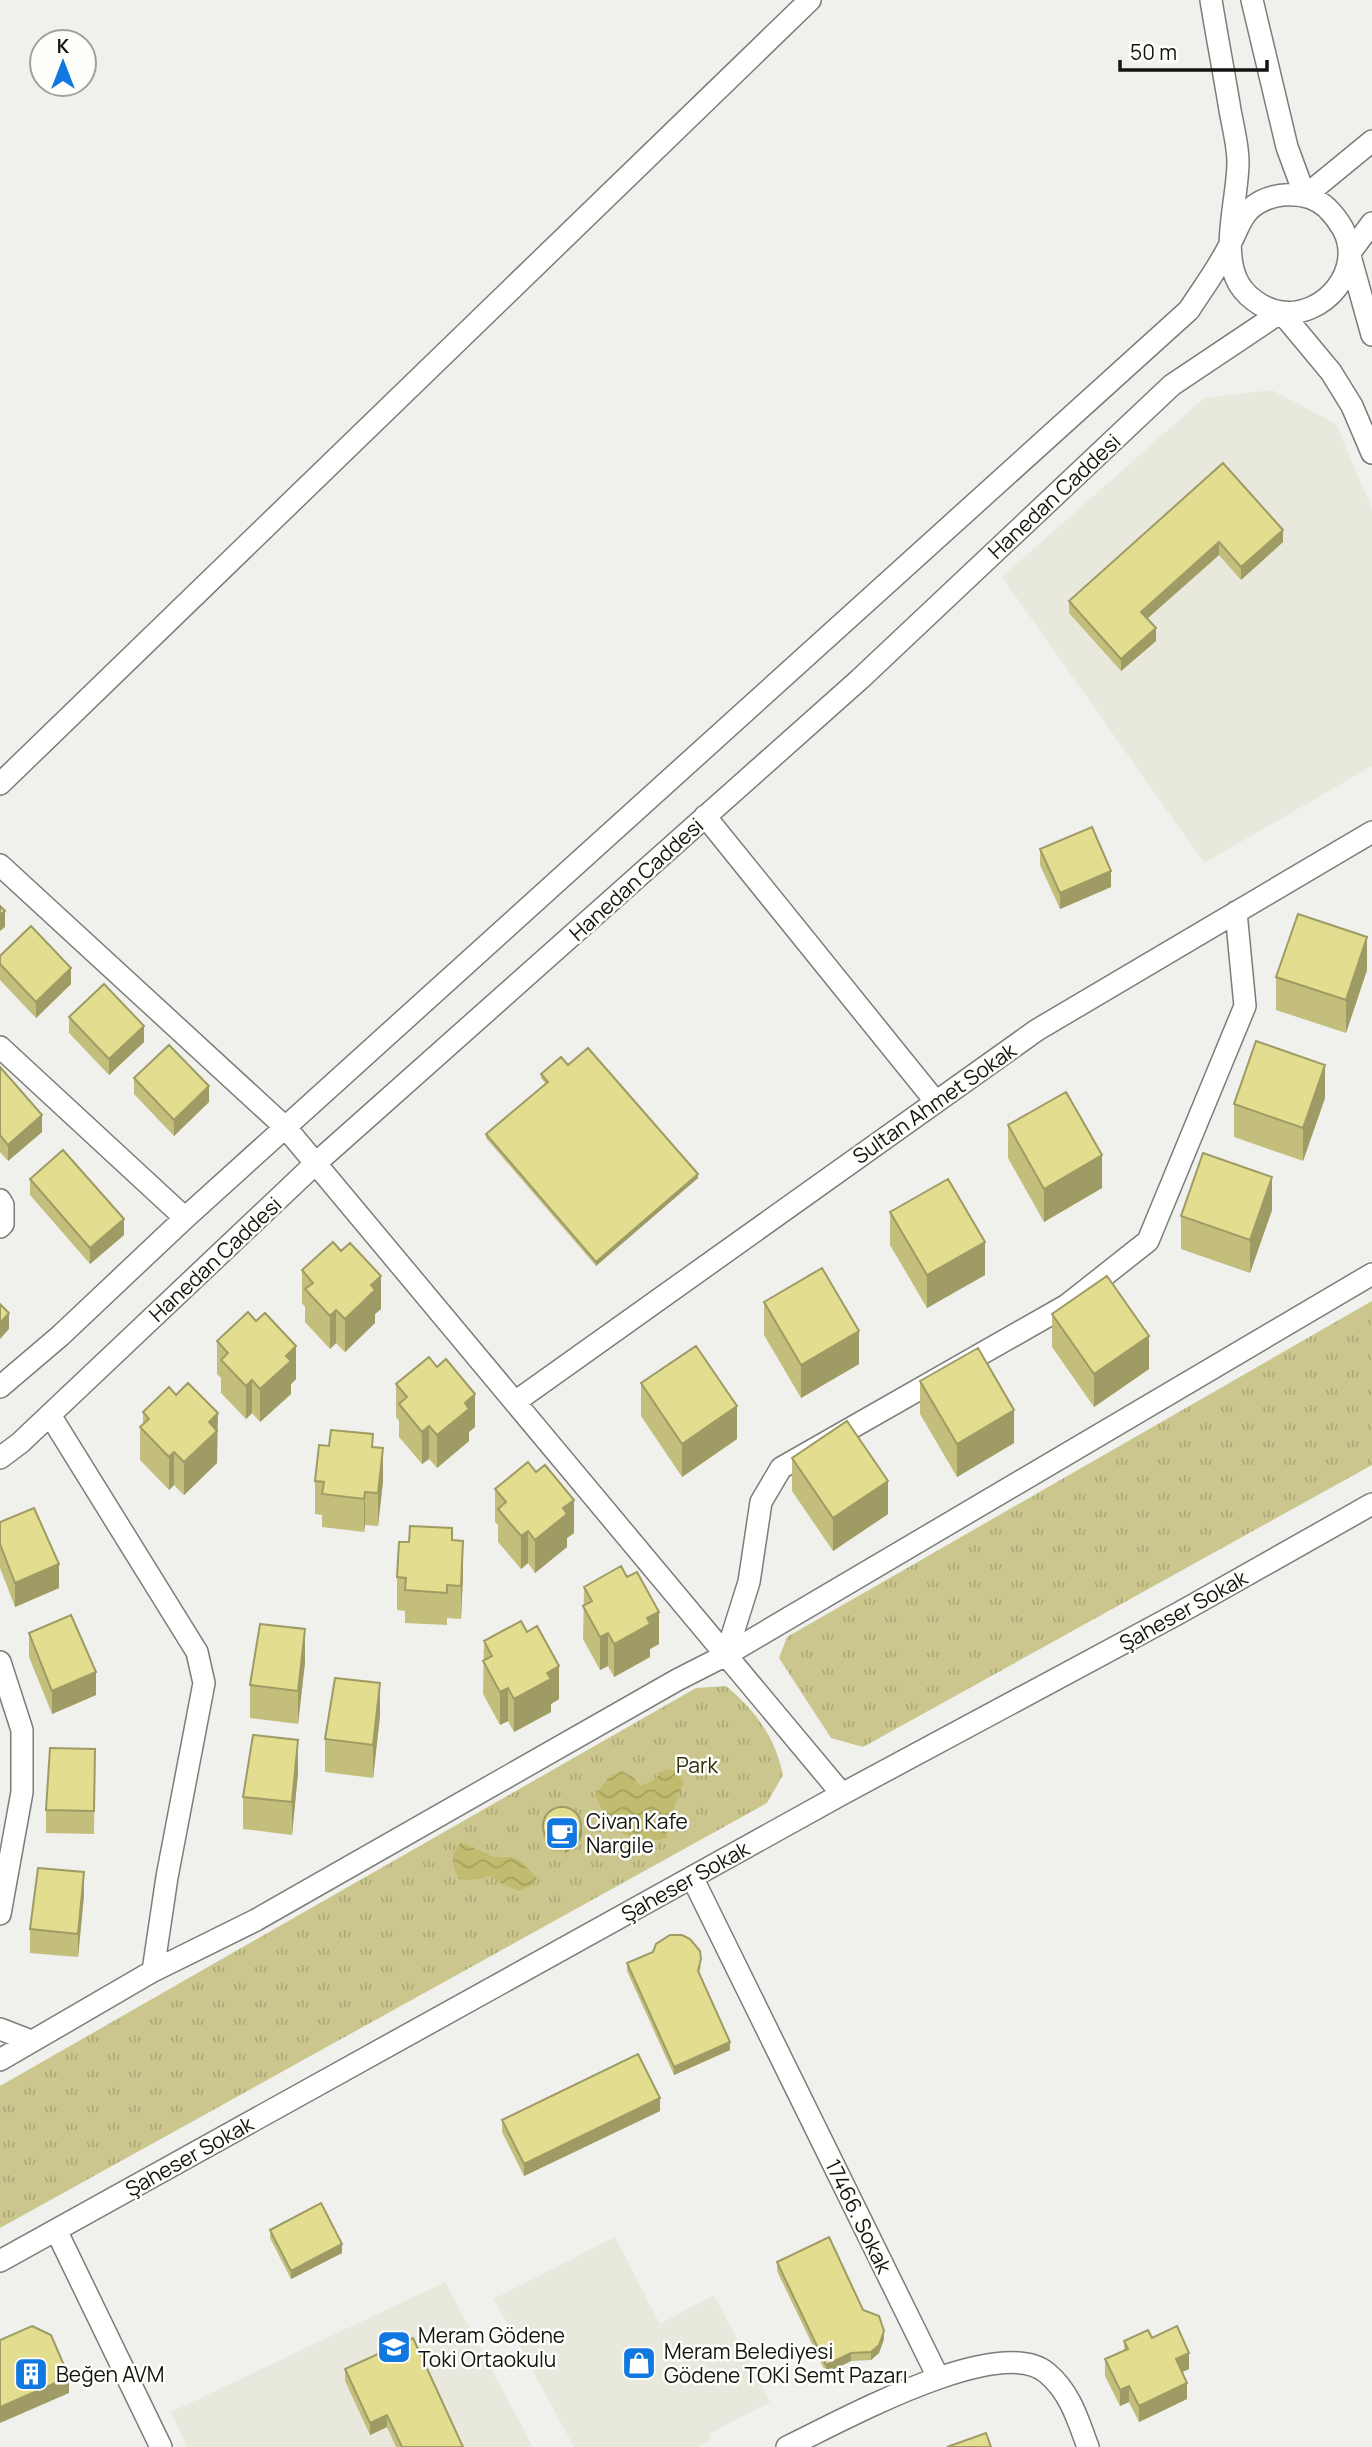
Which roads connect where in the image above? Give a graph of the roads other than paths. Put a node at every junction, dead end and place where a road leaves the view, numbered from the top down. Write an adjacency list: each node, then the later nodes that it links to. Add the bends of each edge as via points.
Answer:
1 (810, 0): 12 (street)
2 (1211, 0): 7 (street, via 1238,161)
3 (1252, 0): 5 (street, via 1287,147)
4 (1372, 141): 5 (street)
5 (1305, 196): 7 (street, via 1267,199 1250,209); 8 (street, via 1337,217)
6 (1372, 223): 8 (street)
7 (1231, 242): 9 (street, via 1231,261 1247,295); 19 (street, via 1189,310 1171,327)
8 (1349, 254): 9 (street, via 1346,274 1320,304); 10 (street)
9 (1281, 312): 11 (street, via 1331,372); 13 (street, Hanedan Caddesi, via 1172,385 860,679)
10 (1372, 335)
11 (1372, 453)
12 (0, 784)
13 (705, 816): 18 (street); 20 (street, Hanedan Caddesi)
14 (1372, 832): 16 (street, Sultan Ahmet Sokak)
15 (0, 865): 19 (street)
16 (1236, 912): 18 (street, Sultan Ahmet Sokak, via 1037,1030); 30 (street, via 1245,1006 1149,1241 1067,1305 781,1468 761,1502 749,1581)
17 (0, 1047): 22 (street)
18 (936, 1102): 26 (street, Sultan Ahmet Sokak)
19 (286, 1128): 20 (street); 22 (street)
20 (315, 1164): 26 (street); 27 (street, Hanedan Caddesi)
21 (0, 1200): 23 (street)
22 (185, 1219): 25 (street)
23 (0, 1227)
24 (1372, 1274): 30 (street)
25 (0, 1387)
26 (514, 1402): 30 (street)
27 (50, 1415): 28 (street, Hanedan Caddesi); 35 (street, via 197,1652 204,1683)
28 (0, 1458)
29 (1372, 1504): 32 (street, Şaheser Sokak)
30 (726, 1655): 32 (street); 35 (street, via 257,1920)
31 (0, 1662): 34 (street, via 22,1730 22,1792)
32 (842, 1794): 33 (street, Şaheser Sokak)
33 (692, 1877): 39 (street, Şaheser Sokak); 41 (street, 17466. Sokak)
34 (0, 1914)
35 (153, 1971): 37 (street)
36 (0, 2029): 37 (street)
37 (31, 2041): 38 (street)
38 (0, 2060)
39 (57, 2230): 40 (street, Şaheser Sokak); 42 (street)
40 (0, 2261)
41 (937, 2376): 43 (street); 44 (street, via 993,2363 1020,2362 1046,2371 1069,2396)
42 (161, 2447)
43 (787, 2447)
44 (1088, 2447)

